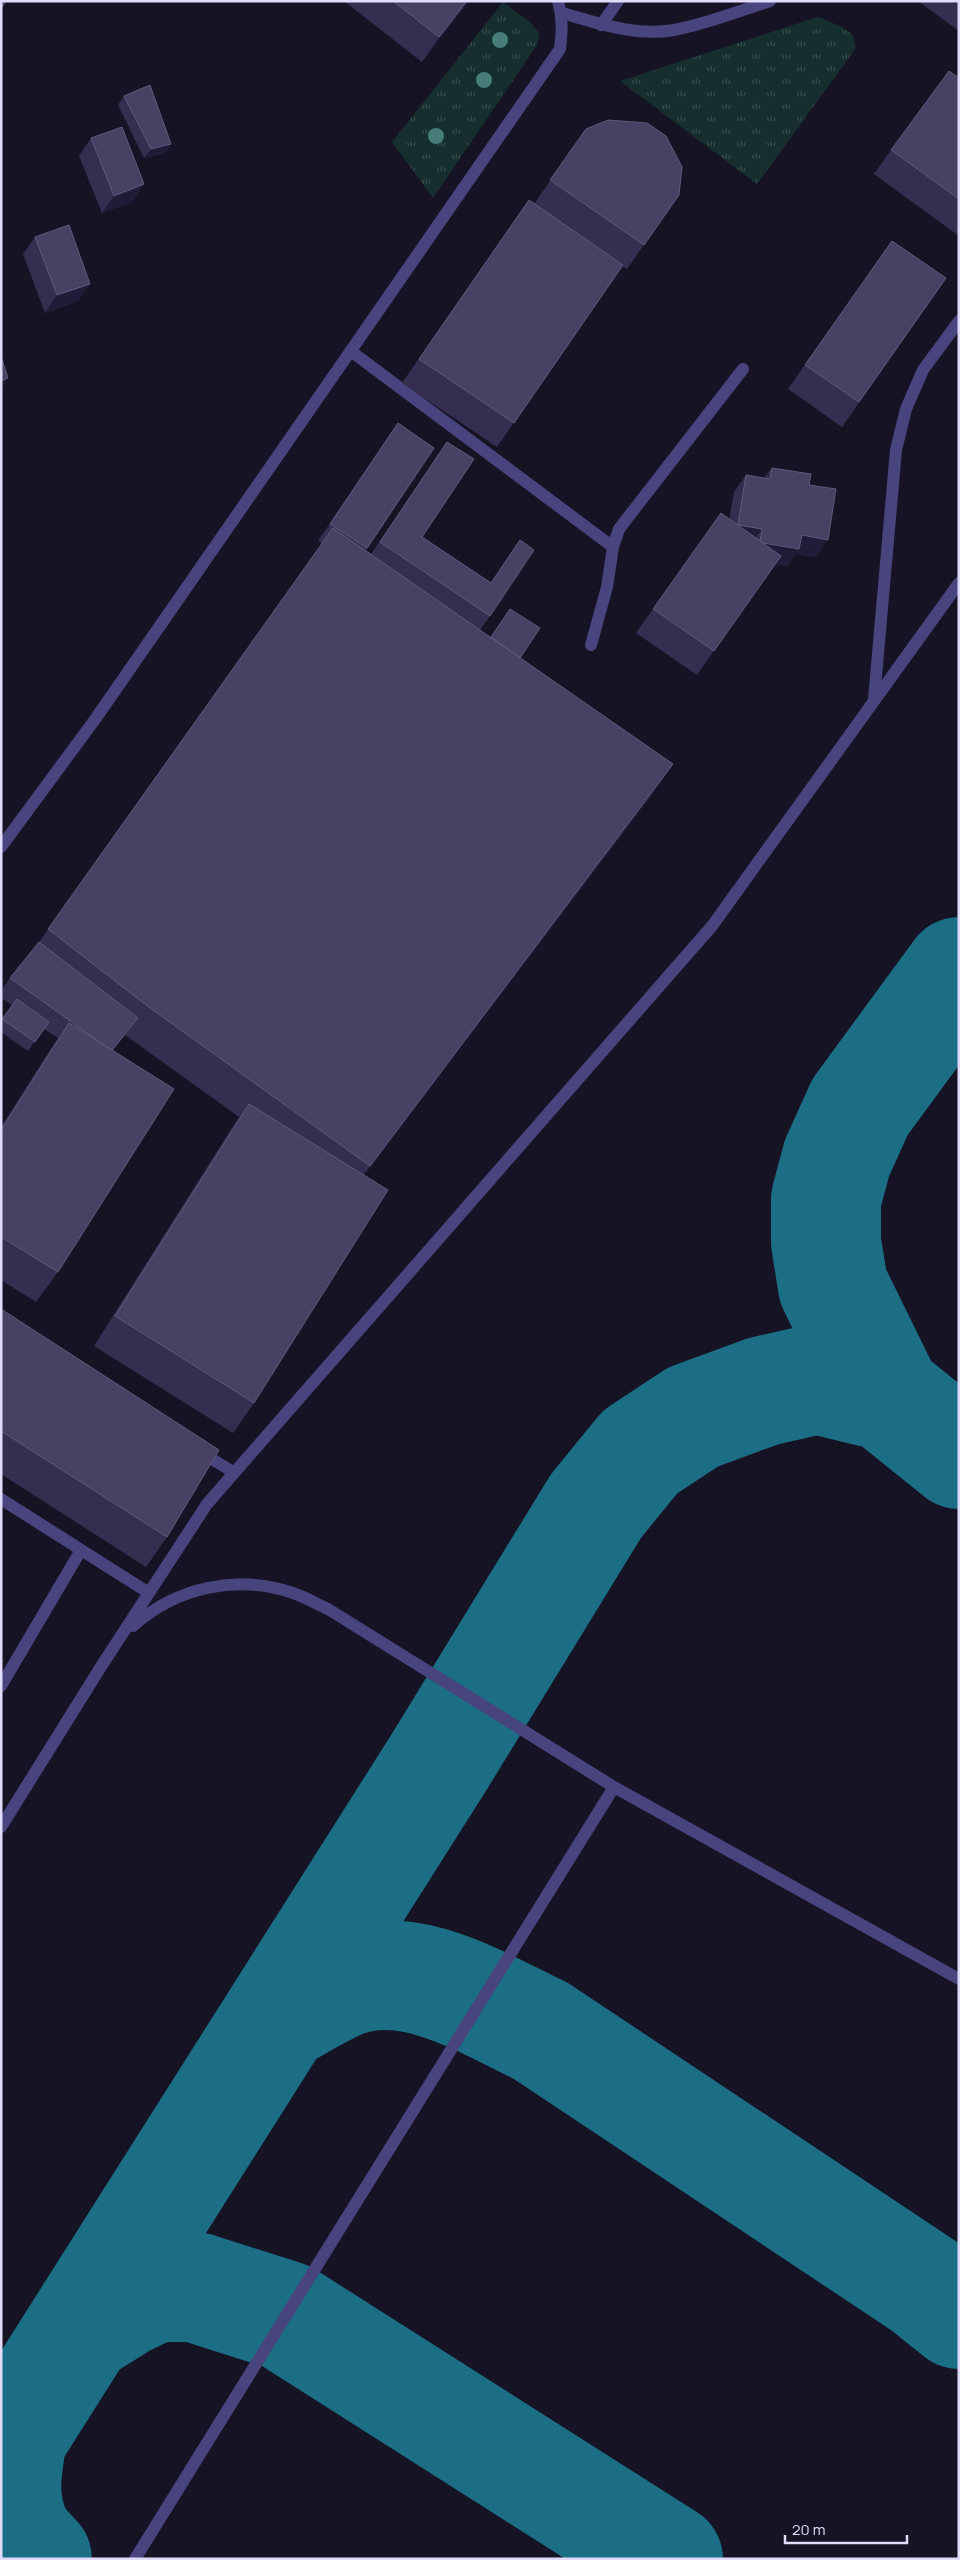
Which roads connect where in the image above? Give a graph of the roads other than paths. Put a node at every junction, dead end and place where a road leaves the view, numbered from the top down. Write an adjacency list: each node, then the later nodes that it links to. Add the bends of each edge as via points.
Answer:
1 (618, 1): 4 (lane)
2 (770, 1): 4 (lane, via 674,30 623,30)
3 (560, 7): 4 (lane); 6 (lane, via 560,49)
4 (597, 23)
5 (959, 321): 11 (lane, via 923,370 906,409 896,450)
6 (352, 352): 8 (lane); 12 (lane, via 96,718)
7 (743, 369): 8 (lane, via 619,529)
8 (613, 547): 10 (lane, via 609,578)
9 (959, 583): 11 (lane)
10 (591, 645)
11 (874, 701): 14 (lane, via 712,926)
12 (1, 847)
13 (184, 1442): 14 (lane)
14 (233, 1472): 17 (lane, via 207,1504)
15 (1, 1499): 16 (lane)
16 (81, 1550): 17 (lane); 19 (lane)
17 (149, 1593): 18 (lane)
18 (122, 1636): 20 (lane, via 150,1611 183,1594 220,1585 257,1584 294,1593 328,1609); 21 (lane)
19 (1, 1686)
20 (614, 1787): 22 (lane); 23 (lane)
21 (1, 1827)
22 (959, 1979)
23 (135, 2559)

